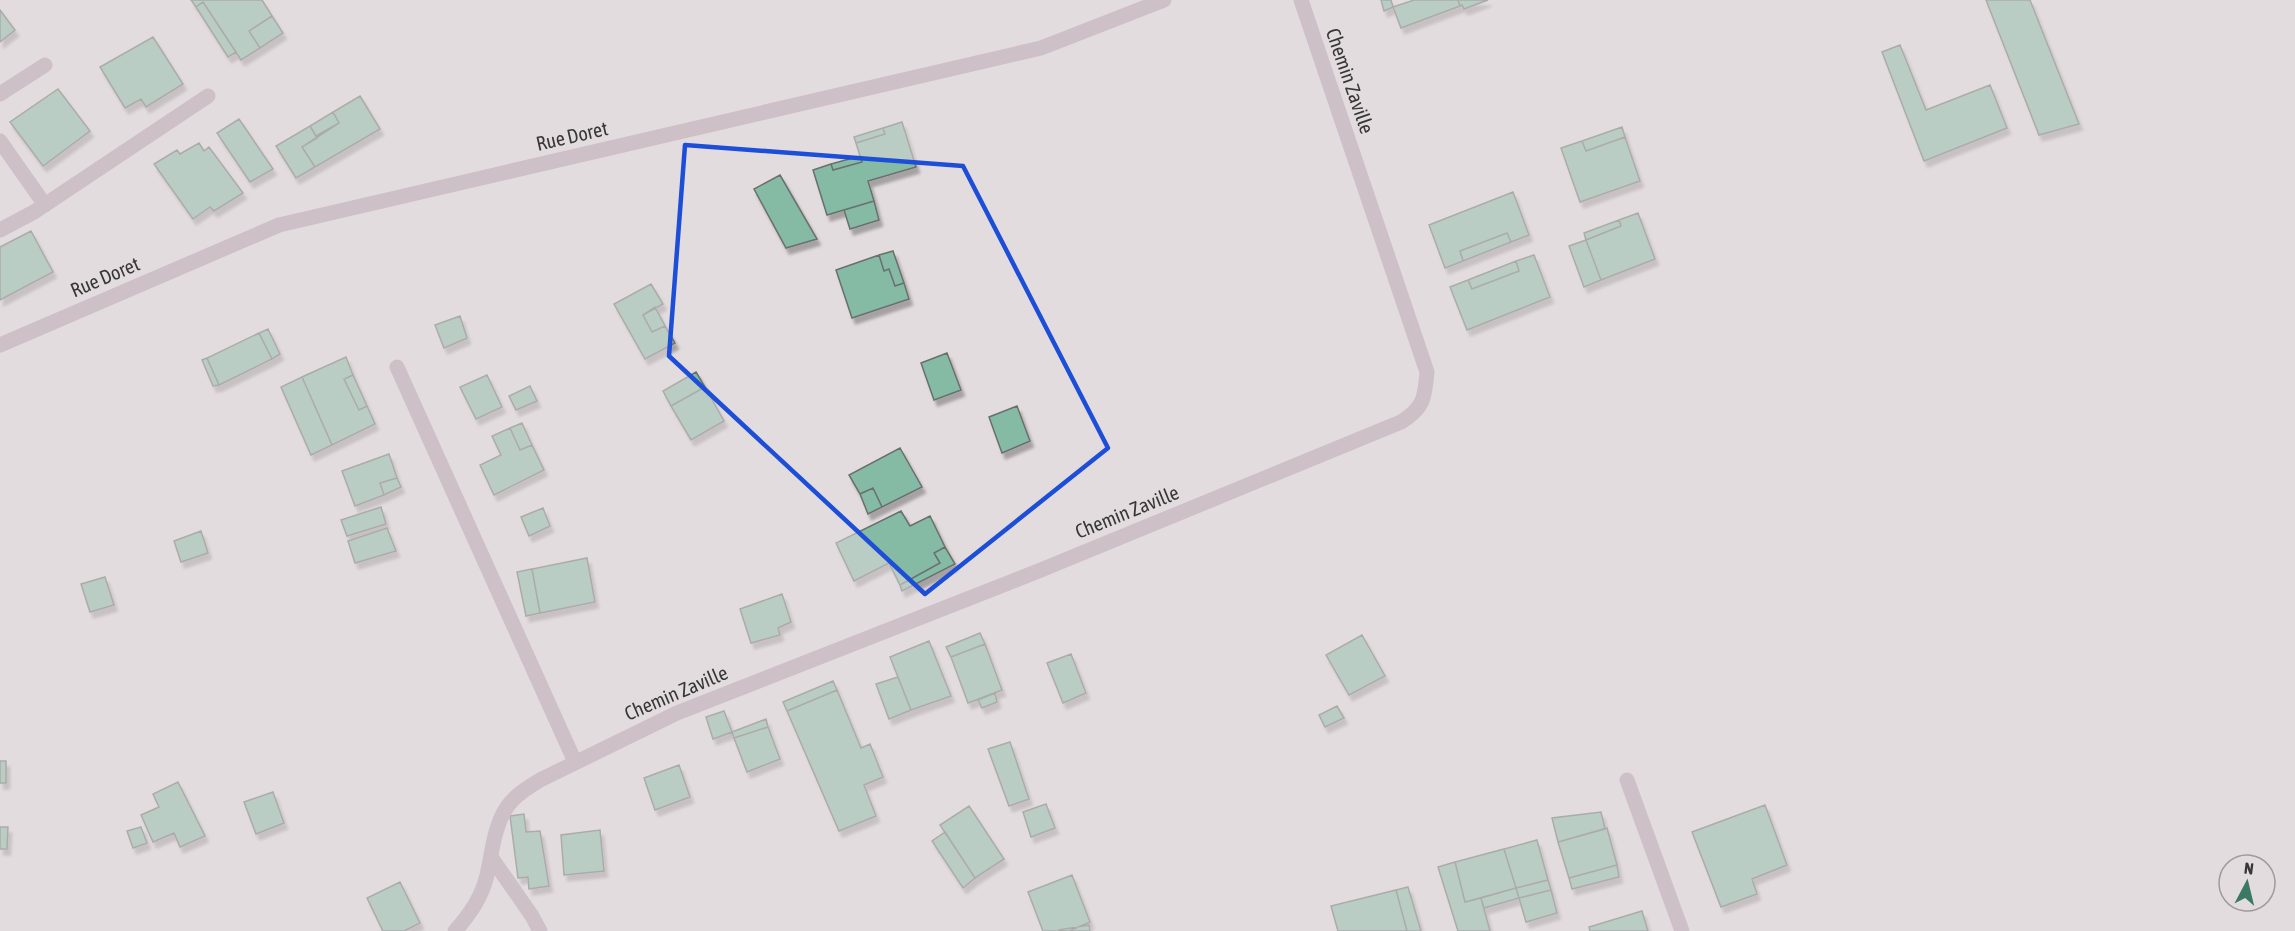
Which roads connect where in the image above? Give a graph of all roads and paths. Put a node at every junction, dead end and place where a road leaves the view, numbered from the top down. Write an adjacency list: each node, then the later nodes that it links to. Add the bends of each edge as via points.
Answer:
1 (1164, 0): 9 (street, Rue Doret, via 1041,48 279,225)
2 (1301, 0): 11 (street, Chemin Zaville, via 1427,372 1425,397 1414,414 1036,572 677,713)
3 (45, 65): 4 (street)
4 (0, 94)
5 (208, 96): 7 (street)
6 (0, 141): 7 (street)
7 (45, 205): 8 (street)
8 (0, 230)
9 (0, 345)
10 (398, 367): 11 (street)
11 (574, 762): 13 (street, Chemin Zaville, via 522,792 507,807)
12 (1627, 780): 16 (street)
13 (491, 857): 14 (street, Chemin Zaville, via 479,900); 15 (street)
14 (455, 931)
15 (540, 931)
16 (1682, 931)

